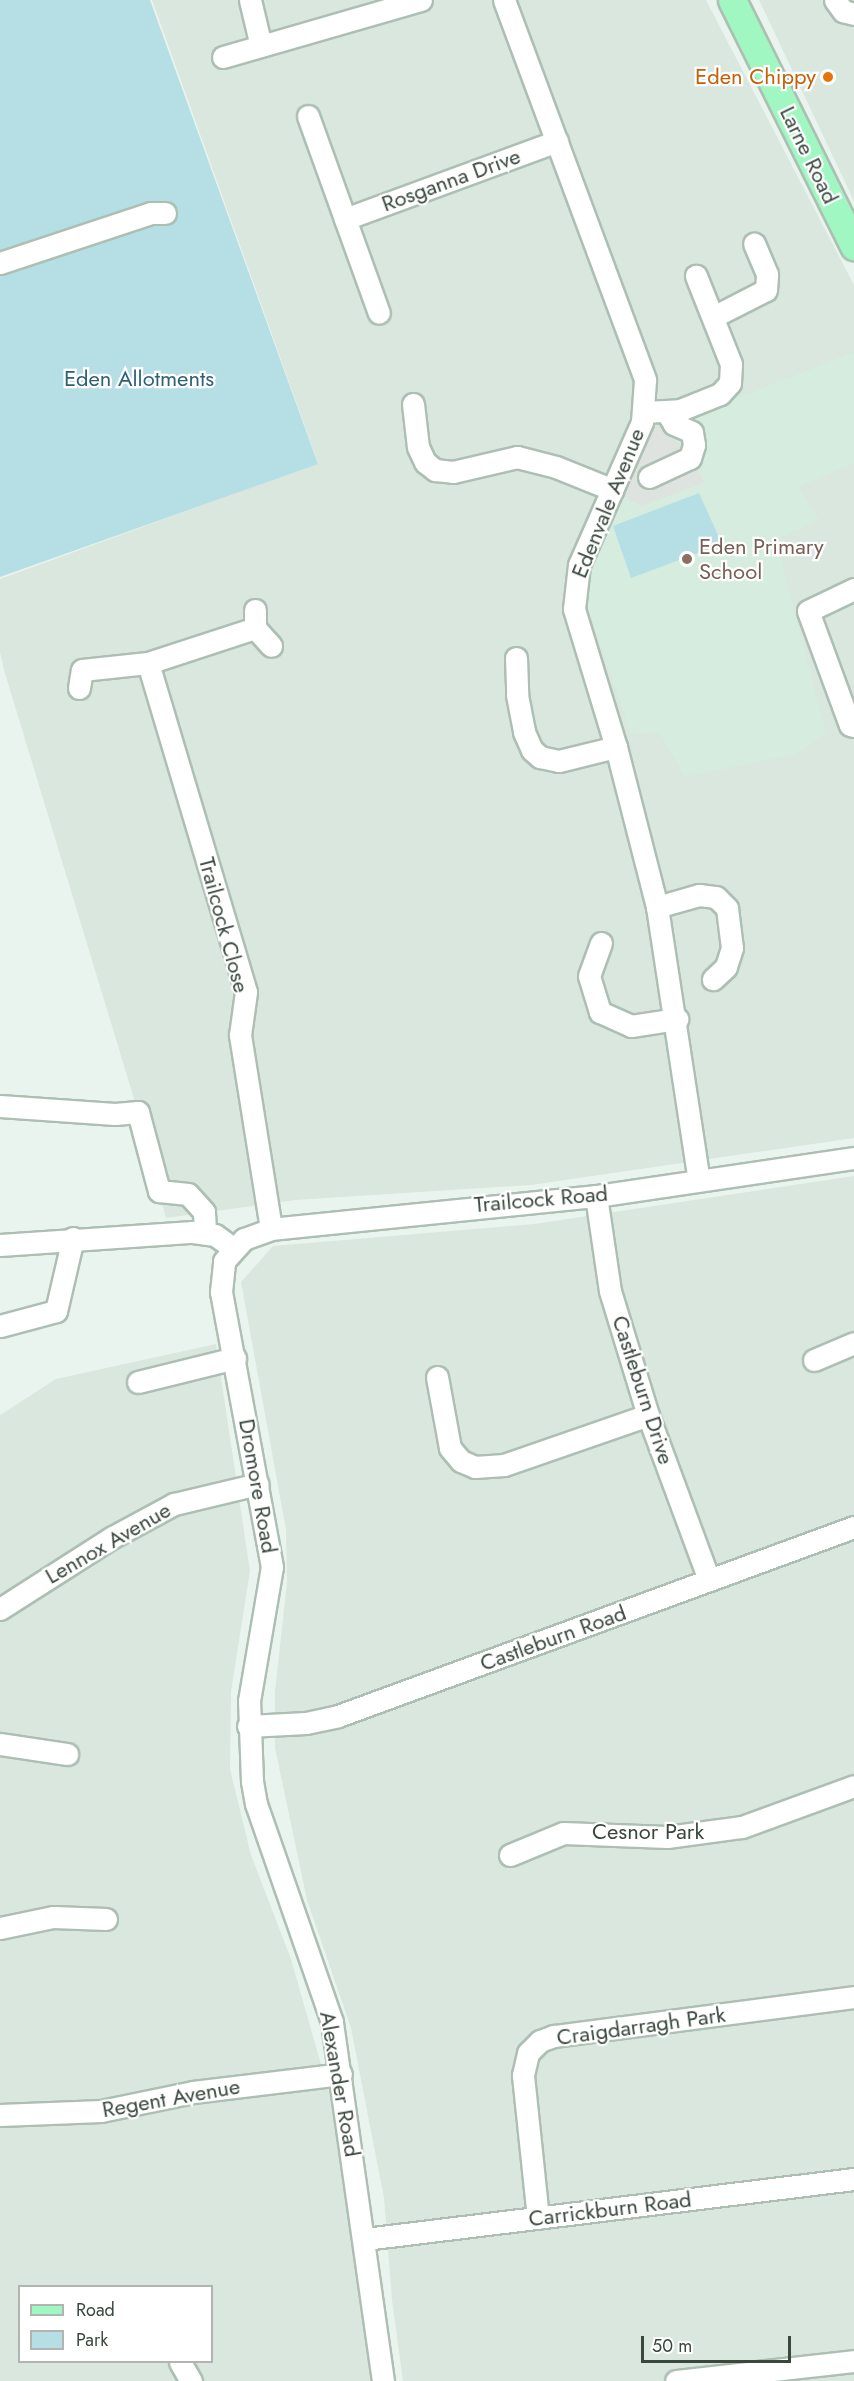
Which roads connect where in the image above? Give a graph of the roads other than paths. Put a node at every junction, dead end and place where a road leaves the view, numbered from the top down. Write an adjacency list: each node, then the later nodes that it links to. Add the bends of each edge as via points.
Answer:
1 (250, 0): 7 (street)
2 (421, 0): 7 (street)
3 (504, 0): 10 (street, Edenvale Avenue)
4 (732, 0): 14 (main road, Larne Road)
5 (835, 0): 6 (street, via 843,11)
6 (854, 14)
7 (261, 46): 8 (street)
8 (223, 57)
9 (308, 116): 12 (street)
10 (557, 141): 12 (street, Rosganna Drive); 20 (street, Edenvale Avenue, via 641,367)
11 (165, 213): 15 (street, via 151,213)
12 (345, 219): 17 (street)
13 (754, 244): 18 (street, via 767,274 766,290)
14 (854, 246)
15 (0, 263)
16 (696, 276): 18 (street)
17 (379, 313)
18 (712, 316): 21 (street, via 731,364 730,383 720,394)
19 (413, 404): 23 (street, via 418,447 425,462 435,470 453,472 517,457 556,467)
20 (644, 412): 21 (street); 23 (street, Edenvale Avenue)
21 (667, 413): 22 (street, via 674,424 692,432 694,445 690,458)
22 (649, 477)
23 (613, 490): 30 (street, Edenvale Avenue, via 579,565 573,598 577,624)
24 (854, 589): 29 (street, via 808,611 850,725)
25 (271, 646): 27 (street, via 255,619)
26 (516, 658): 30 (street, via 517,695 532,750 540,757 559,761)
27 (148, 663): 28 (street); 39 (street, Trailcock Close, via 246,992 240,1035)
28 (80, 671)
29 (854, 726)
30 (616, 747): 31 (street, Edenvale Avenue)
31 (657, 907): 33 (street, via 699,895 716,897 727,908 732,948 726,967); 34 (street, Edenvale Avenue)
32 (601, 943): 34 (street, via 589,976 600,1012 631,1026)
33 (713, 979)
34 (677, 1019): 37 (street, Edenvale Avenue)
35 (0, 1106): 40 (street, via 138,1112 159,1191 188,1194 204,1212)
36 (854, 1158): 37 (street, Trailcock Road)
37 (699, 1180): 38 (street, Trailcock Road)
38 (596, 1196): 39 (street, Trailcock Road); 50 (street, Castleburn Drive, via 610,1291)
39 (271, 1229): 43 (street, Trailcock Road, via 249,1236)
40 (205, 1232): 41 (street); 43 (street)
41 (73, 1238): 42 (street); 44 (street, via 56,1311)
42 (0, 1245)
43 (233, 1248): 46 (street, Dromore Road, via 220,1279)
44 (0, 1326)
45 (854, 1343): 47 (street)
46 (235, 1358): 49 (street); 51 (street, Dromore Road)
47 (814, 1360)
48 (437, 1377): 50 (street, via 450,1448 461,1461 475,1467 504,1465)
49 (138, 1382)
50 (648, 1415): 53 (street, Castleburn Drive)
51 (258, 1484): 54 (street, Lennox Avenue, via 174,1504 102,1544); 55 (street, Dromore Road, via 272,1567 252,1675)
52 (854, 1527): 53 (street, Castleburn Road)
53 (709, 1580): 55 (street, Castleburn Road, via 339,1716 306,1723)
54 (0, 1610)
55 (248, 1726): 63 (street, Alexander Road, via 256,1804 332,2022)
56 (0, 1744): 57 (street)
57 (67, 1754)
58 (854, 1786): 59 (street, Cesnor Park, via 742,1827 667,1837 563,1833)
59 (510, 1855)
60 (106, 1918): 61 (street, via 53,1917)
61 (0, 1928)
62 (854, 1997): 66 (street, Craigdarragh Park, via 540,2041 528,2053 523,2075)
63 (342, 2073): 64 (street, Regent Avenue, via 193,2092 101,2111); 67 (street, Alexander Road)
64 (0, 2115)
65 (854, 2179): 66 (street, Carrickburn Road)
66 (538, 2218): 67 (street, Carrickburn Road)
67 (365, 2239): 71 (street, Alexander Road)
68 (854, 2361): 72 (street)
69 (181, 2363): 70 (street)
70 (191, 2381)
71 (383, 2381)
72 (676, 2381)

